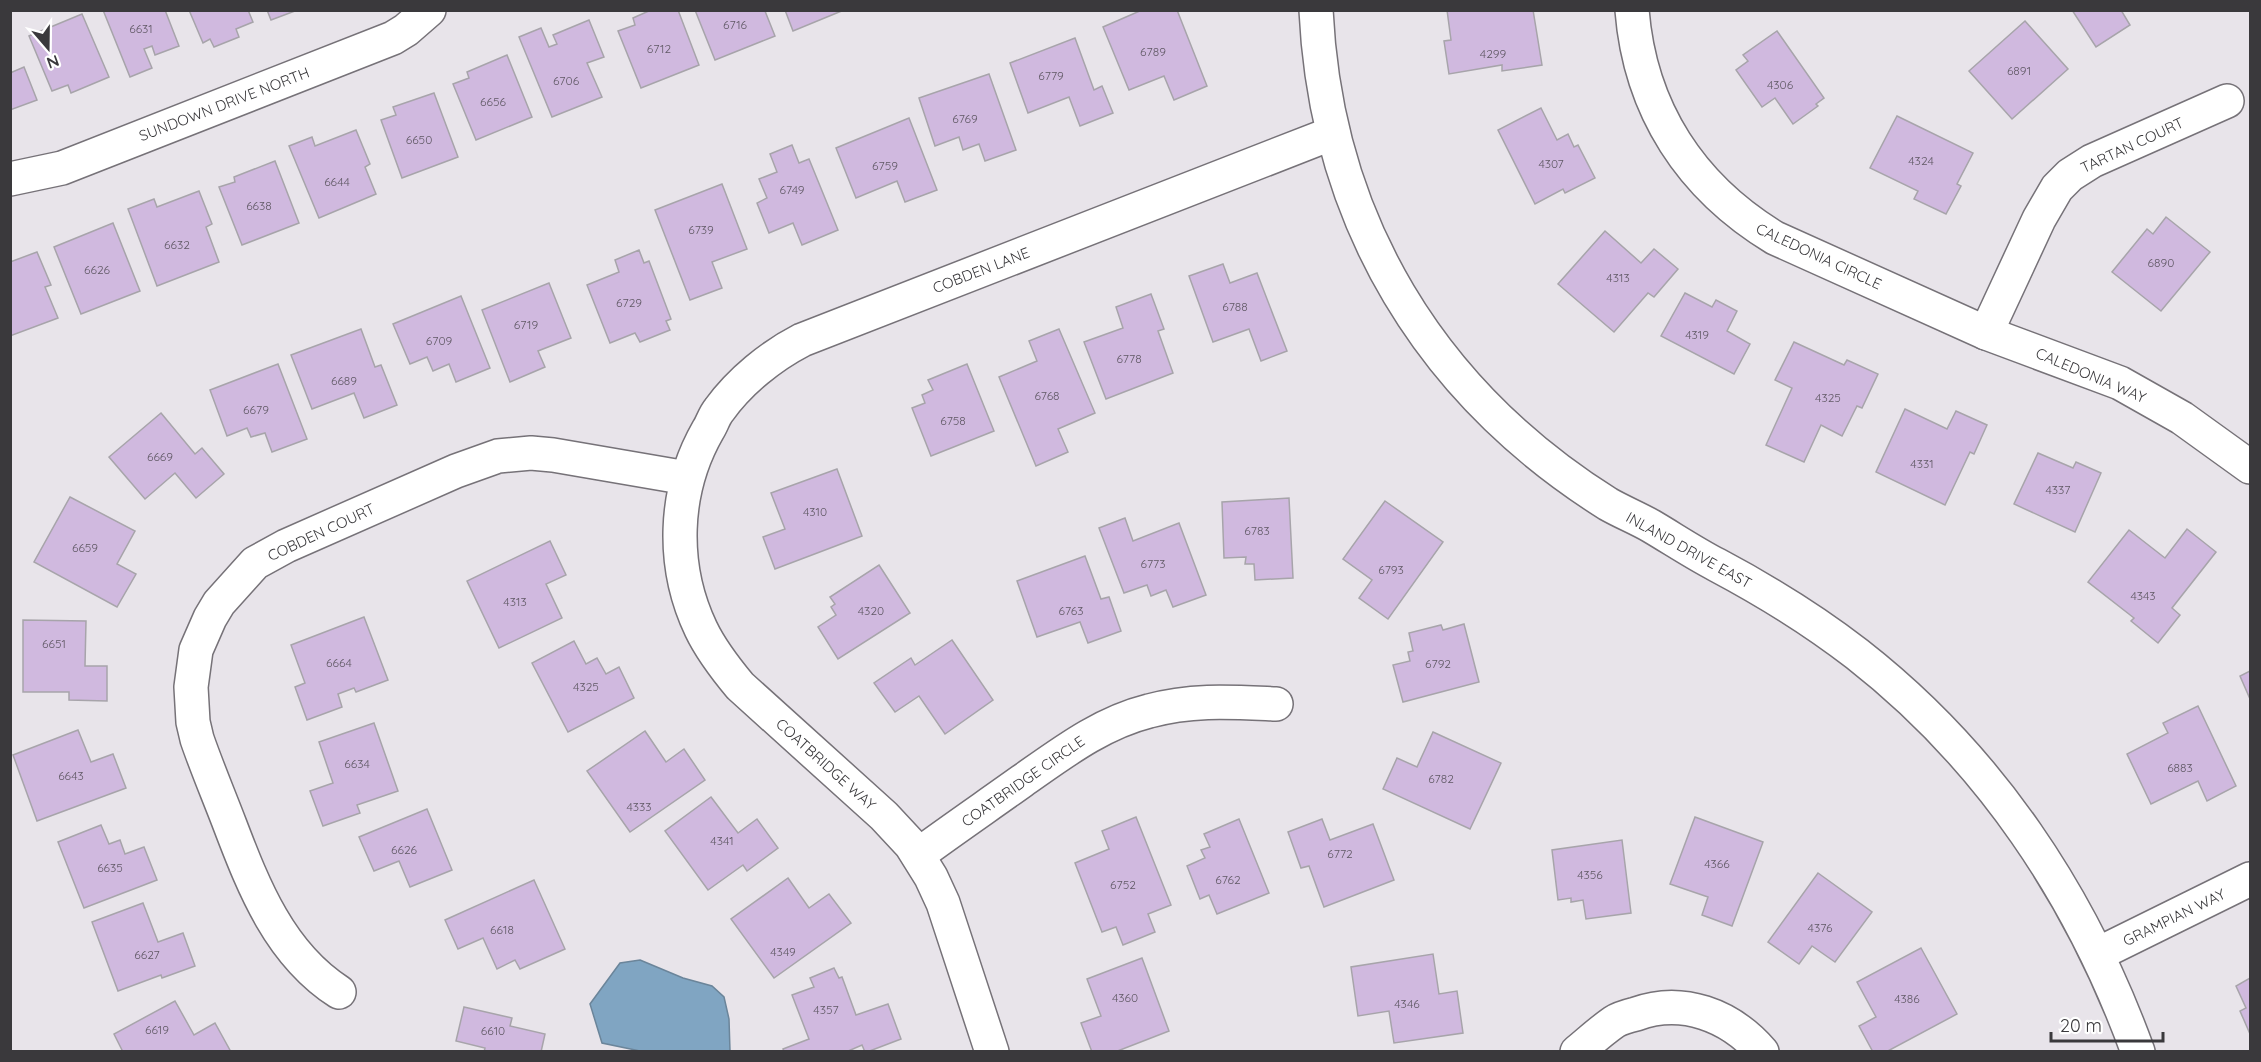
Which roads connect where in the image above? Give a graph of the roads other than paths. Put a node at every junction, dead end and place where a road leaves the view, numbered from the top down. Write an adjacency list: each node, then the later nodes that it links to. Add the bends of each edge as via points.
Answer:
1 (429, 10): 6 (street, SUNDOWN DRIVE NORTH, via 393,38 62,168)
2 (1316, 10): 5 (street, INLAND DRIVE EAST, via 1323,83)
3 (1632, 10): 7 (street, CALEDONIA CIRCLE, via 1640,62 1670,136 1725,202 1775,238)
4 (2227, 101): 7 (street, TARTAN COURT, via 2092,161 2070,175 2038,219)
5 (1333, 133): 9 (street, COBDEN LANE, via 802,339 756,370 718,411); 13 (street, INLAND DRIVE EAST, via 1354,200 1382,264 1427,338 1484,407 1563,474 1623,513 1791,607 1901,691 1962,752 2007,805 2056,877)
6 (10, 179)
7 (1986, 333): 8 (street, CALEDONIA WAY, via 2120,383 2182,418)
8 (2250, 466)
9 (687, 478): 11 (street, COATBRIDGE WAY, via 680,529 682,564 694,613 710,646 740,686 884,816); 14 (street, COBDEN COURT, via 553,455 498,456 286,546 255,563 219,603 196,650 191,687 197,739 266,910 285,939)
10 (1276, 704): 11 (street, COATBRIDGE CIRCLE, via 1182,704 1112,723 1076,742)
11 (918, 855): 15 (street, COATBRIDGE WAY, via 943,903)
12 (2250, 879): 13 (street, GRAMPIAN WAY)
13 (2098, 954): 18 (street, INLAND DRIVE EAST)
14 (339, 992)
15 (992, 1052)
16 (1577, 1052): 17 (street, via 1615,1021 1647,1010 1681,1007 1725,1021)
17 (1762, 1052)
18 (2138, 1052)

